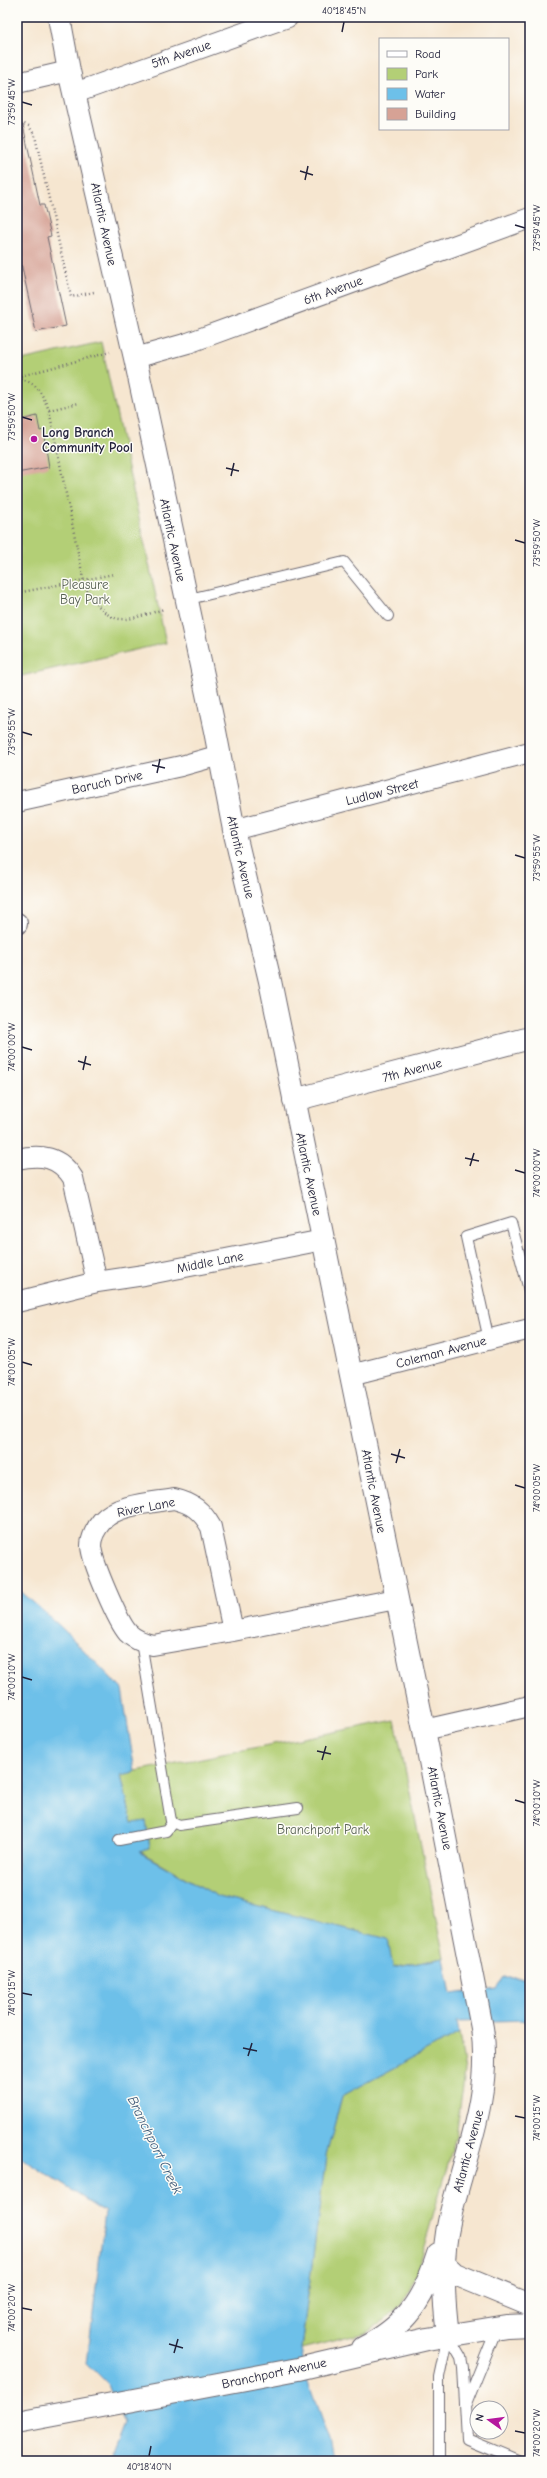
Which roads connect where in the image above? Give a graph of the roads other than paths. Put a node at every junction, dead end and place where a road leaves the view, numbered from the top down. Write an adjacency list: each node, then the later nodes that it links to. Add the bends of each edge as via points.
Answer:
1 (59, 17): 3 (street, Atlantic Avenue)
2 (288, 17): 5 (street, 5th Avenue)
3 (69, 71): 4 (street); 5 (street, Atlantic Avenue)
4 (17, 83)
5 (75, 92): 7 (street, Atlantic Avenue)
6 (530, 218): 7 (street, 6th Avenue, via 188,343)
7 (135, 358): 8 (street, Atlantic Avenue)
8 (185, 600): 9 (lane, via 344,562); 11 (street, Atlantic Avenue)
9 (388, 616)
10 (530, 752): 13 (street, Ludlow Street)
11 (220, 756): 12 (street, Baruch Drive); 13 (street, Atlantic Avenue)
12 (17, 802)
13 (234, 830): 15 (street, Atlantic Avenue, via 270,981)
14 (530, 1038): 15 (street, 7th Avenue)
15 (294, 1100): 17 (street, Atlantic Avenue)
16 (17, 1159): 18 (street, via 44,1156 67,1168 73,1178)
17 (323, 1240): 18 (street, Middle Lane); 23 (street, Atlantic Avenue)
18 (97, 1282): 20 (street, Middle Lane)
19 (530, 1294): 22 (lane, via 511,1223 466,1237)
20 (17, 1302)
21 (530, 1328): 22 (street, Coleman Avenue)
22 (489, 1340): 23 (street, Coleman Avenue)
23 (351, 1375): 24 (street, Atlantic Avenue)
24 (396, 1599): 25 (street); 28 (street, Atlantic Avenue)
25 (233, 1631): 26 (street, via 162,1645); 26 (street, River Lane, via 211,1527 197,1508 174,1499 117,1511 102,1521 94,1533 91,1545 93,1560 124,1627)
26 (141, 1642): 30 (lane, via 170,1817)
27 (530, 1706): 28 (street)
28 (424, 1730): 32 (street, Atlantic Avenue, via 482,2028 483,2074 476,2126)
29 (298, 1808): 30 (lane, via 179,1825)
30 (173, 1822): 31 (lane, via 166,1831)
31 (119, 1840)
32 (450, 2216): 33 (street, Atlantic Avenue); 38 (street, via 432,2272 413,2310 380,2340)
33 (443, 2263): 34 (street, via 455,2274); 37 (street, Atlantic Avenue)
34 (530, 2305)
35 (530, 2325): 36 (street, Branchport Avenue)
36 (497, 2327): 37 (street, Branchport Avenue); 39 (lane)
37 (448, 2335): 38 (street, Branchport Avenue); 39 (lane, Atlantic Avenue, via 461,2357); 41 (lane, Atlantic Avenue, via 439,2377)
38 (343, 2358): 40 (street, Branchport Avenue)
39 (465, 2406): 42 (lane, Atlantic Avenue, via 467,2439)
40 (17, 2422)
41 (439, 2461)
42 (520, 2461)

